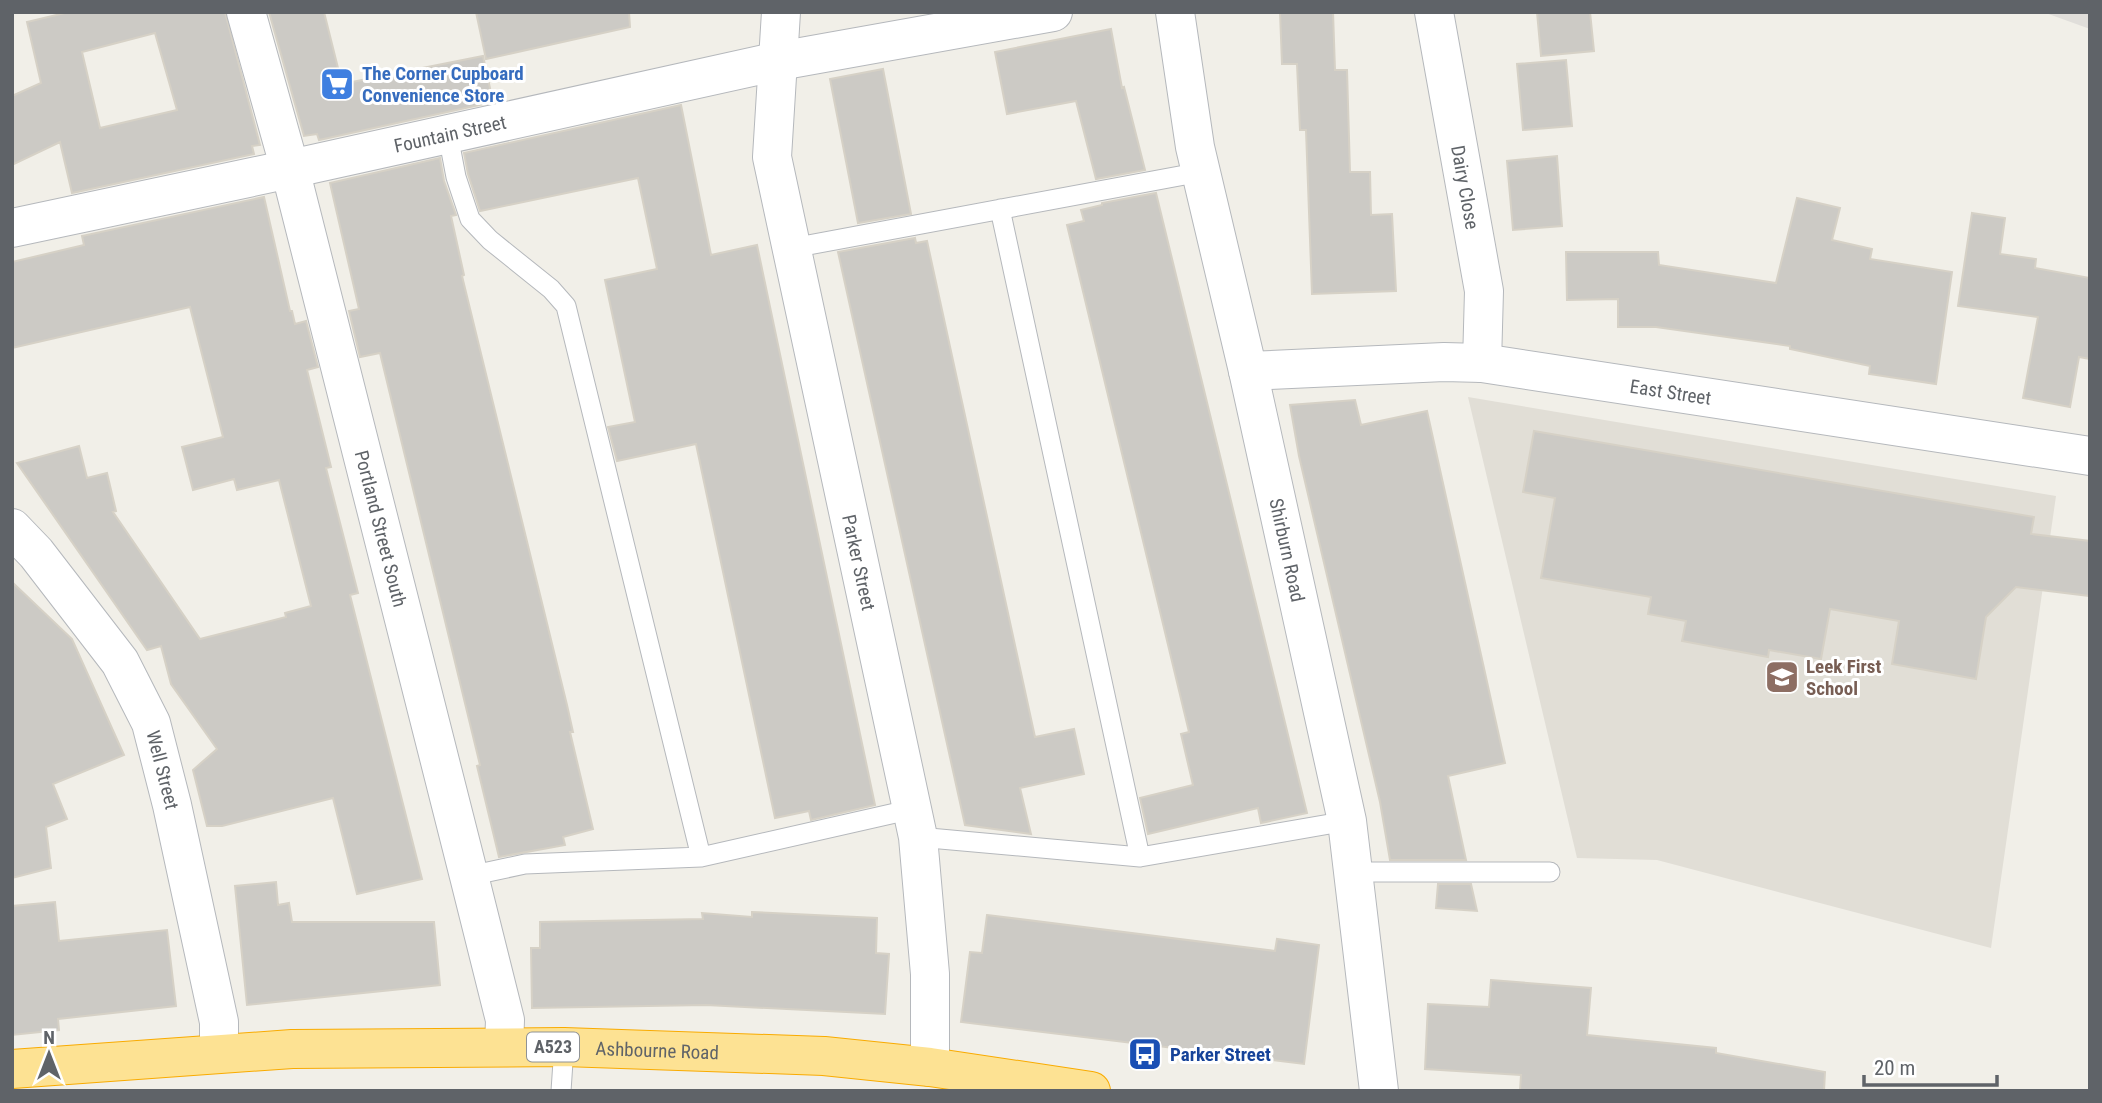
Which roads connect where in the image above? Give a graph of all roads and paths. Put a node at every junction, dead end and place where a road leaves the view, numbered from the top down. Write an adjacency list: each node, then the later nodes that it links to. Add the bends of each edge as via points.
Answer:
1 (246, 12): 8 (street, Portland Street South)
2 (781, 12): 6 (street, Parker Street)
3 (1053, 12): 6 (street, Fountain Street)
4 (1175, 12): 9 (street, Shirburn Road)
5 (1434, 12): 13 (street, Dairy Close, via 1484,291)
6 (779, 61): 7 (street, Fountain Street); 12 (street, Parker Street, via 772,157)
7 (448, 135): 8 (street, Fountain Street); 19 (lane, via 470,219 566,306)
8 (290, 170): 11 (street, Fountain Street); 23 (street, Portland Street South)
9 (1201, 172): 10 (lane); 14 (street, Shirburn Road)
10 (1000, 209): 12 (lane); 20 (lane)
11 (12, 228)
12 (792, 248): 18 (street, Parker Street)
13 (1482, 363): 14 (street, East Street); 15 (street, East Street)
14 (1248, 371): 17 (street, Shirburn Road)
15 (2090, 456)
16 (12, 528): 26 (street, Well Street, via 120,662 152,723 219,1022)
17 (1347, 821): 20 (lane); 21 (street, Shirburn Road)
18 (916, 823): 19 (lane); 20 (lane); 27 (street, Parker Street, via 930,974)
19 (701, 857): 23 (lane, via 525,864)
20 (1140, 857)
21 (1354, 872): 22 (lane); 31 (street, Shirburn Road)
22 (1550, 872)
23 (469, 876): 24 (street, Portland Street South, via 505,1020)
24 (504, 1046): 25 (highway, Ashbourne Road / A523); 26 (highway, Ashbourne Road / A523)
25 (564, 1047): 27 (highway, Ashbourne Road / A523, via 824,1056); 29 (lane)
26 (219, 1053): 28 (highway, Ashbourne Road / A523)
27 (929, 1067): 30 (highway, Ashbourne Road / A523)
28 (12, 1069)
29 (561, 1091)
30 (1091, 1091)
31 (1379, 1091)

